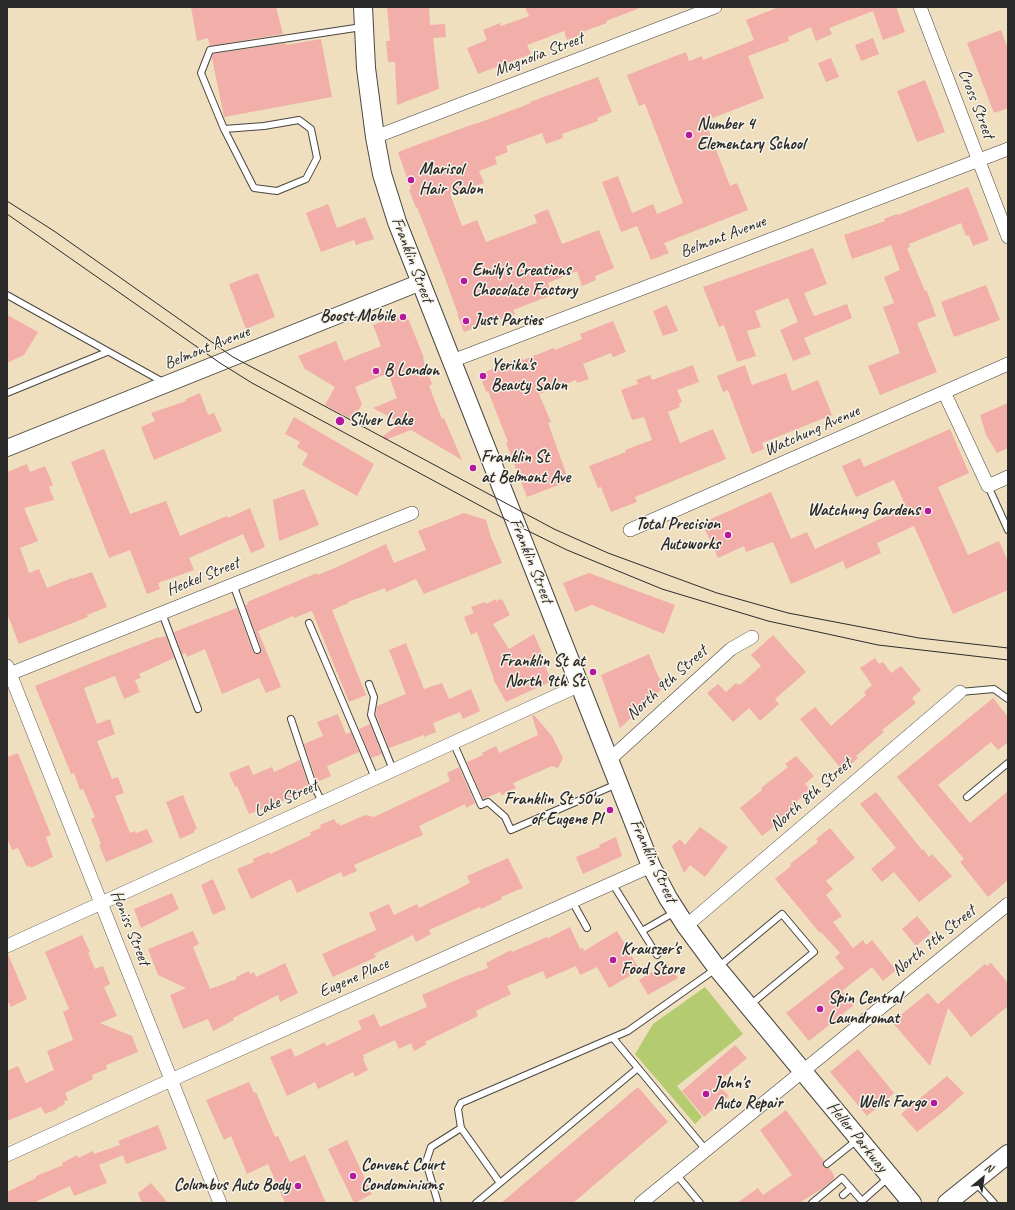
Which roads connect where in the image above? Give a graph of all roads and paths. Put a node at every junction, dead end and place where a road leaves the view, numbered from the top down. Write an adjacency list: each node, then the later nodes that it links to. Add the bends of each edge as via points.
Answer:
1 (363, 7): 4 (main road, Franklin Street)
2 (715, 7): 6 (street, Magnolia Street)
3 (920, 7): 8 (street, Cross Street)
4 (364, 27): 5 (lane, via 210,50 201,73); 6 (main road, Franklin Street, via 366,68)
5 (224, 129): 5 (lane, via 254,188 277,191 306,180 317,158 311,129 299,120)
6 (375, 137): 10 (main road, Franklin Street, via 382,174)
7 (1008, 149): 8 (street, Belmont Avenue)
8 (978, 160): 9 (street, Cross Street); 13 (street, Belmont Avenue)
9 (1008, 237)
10 (421, 282): 13 (main road, Franklin Street); 15 (street, Belmont Avenue)
11 (7, 295): 12 (lane)
12 (107, 352): 15 (lane); 17 (lane)
13 (452, 361): 31 (main road, Franklin Street)
14 (1008, 364): 16 (street, Watchung Avenue)
15 (166, 384): 18 (street, Belmont Avenue)
16 (944, 392): 20 (street); 22 (street, Watchung Avenue)
17 (7, 393)
18 (7, 448)
19 (1008, 477): 20 (street)
20 (988, 486): 23 (lane)
21 (412, 513): 24 (street, Heckel Street)
22 (630, 530)
23 (1008, 530)
24 (233, 584): 25 (street, Heckel Street); 28 (lane)
25 (162, 613): 29 (street, Heckel Street); 34 (lane)
26 (309, 623): 40 (lane)
27 (752, 637): 37 (street, North 9th Street, via 731,649)
28 (257, 650)
29 (8, 671): 47 (street, Honiss Street)
30 (369, 684): 39 (lane, via 374,697 371,715)
31 (580, 685): 36 (street, Lake Street); 37 (main road, Franklin Street)
32 (960, 692): 33 (lane, via 994,688); 49 (street, North 8th Street)
33 (1008, 698)
34 (198, 709)
35 (291, 720): 43 (lane, via 312,782)
36 (453, 742): 39 (street, Lake Street); 41 (lane, via 481,805 488,802 505,817 511,830)
37 (609, 760): 41 (main road, Franklin Street)
38 (1008, 763): 42 (lane)
39 (393, 770): 40 (street, Lake Street)
40 (375, 778): 43 (street, Lake Street)
41 (619, 784): 44 (main road, Franklin Street)
42 (967, 798)
43 (322, 802): 47 (street, Lake Street)
44 (651, 866): 45 (street, Eugene Place); 49 (main road, Franklin Street)
45 (612, 883): 46 (street, Eugene Place); 51 (lane)
46 (572, 901): 50 (lane); 59 (street, Eugene Place)
47 (101, 902): 52 (street, Lake Street); 59 (street, Honiss Street)
48 (1008, 904): 58 (street, North 7th Street)
49 (681, 919): 51 (lane); 54 (main road, Franklin Street)
50 (587, 928)
51 (642, 931): 53 (lane)
52 (7, 946)
53 (657, 955)
54 (717, 968): 55 (main road, Franklin Street); 55 (lane, via 782,914 814,952); 56 (lane, via 628,1031)
55 (749, 1006): 58 (main road, Franklin Street)
56 (613, 1038): 57 (lane); 60 (lane, via 461,1103 458,1109)
57 (638, 1068): 62 (lane); 69 (lane)
58 (803, 1070): 61 (main road, Heller Parkway); 62 (street, North 7th Street)
59 (171, 1080): 64 (street, Eugene Place); 73 (street, Honiss Street)
60 (461, 1128): 69 (lane); 74 (lane, via 431,1147 426,1162)
61 (859, 1139): 65 (lane); 67 (main road, Heller Parkway)
62 (706, 1150): 66 (street, North 7th Street)
63 (1008, 1154): 68 (main road)
64 (7, 1155)
65 (827, 1164)
66 (676, 1174): 76 (street, North 7th Street); 77 (lane)
67 (890, 1176): 72 (lane); 79 (main road, Heller Parkway)
68 (975, 1181): 80 (main road); 81 (lane)
69 (500, 1183): 75 (lane)
70 (851, 1188): 71 (lane); 72 (lane); 78 (lane, via 842,1178)
71 (843, 1195)
72 (862, 1202)
73 (220, 1203)
74 (438, 1203)
75 (476, 1203)
76 (641, 1203)
77 (700, 1203)
78 (812, 1203)
79 (912, 1203)
80 (947, 1203)
81 (994, 1203)

